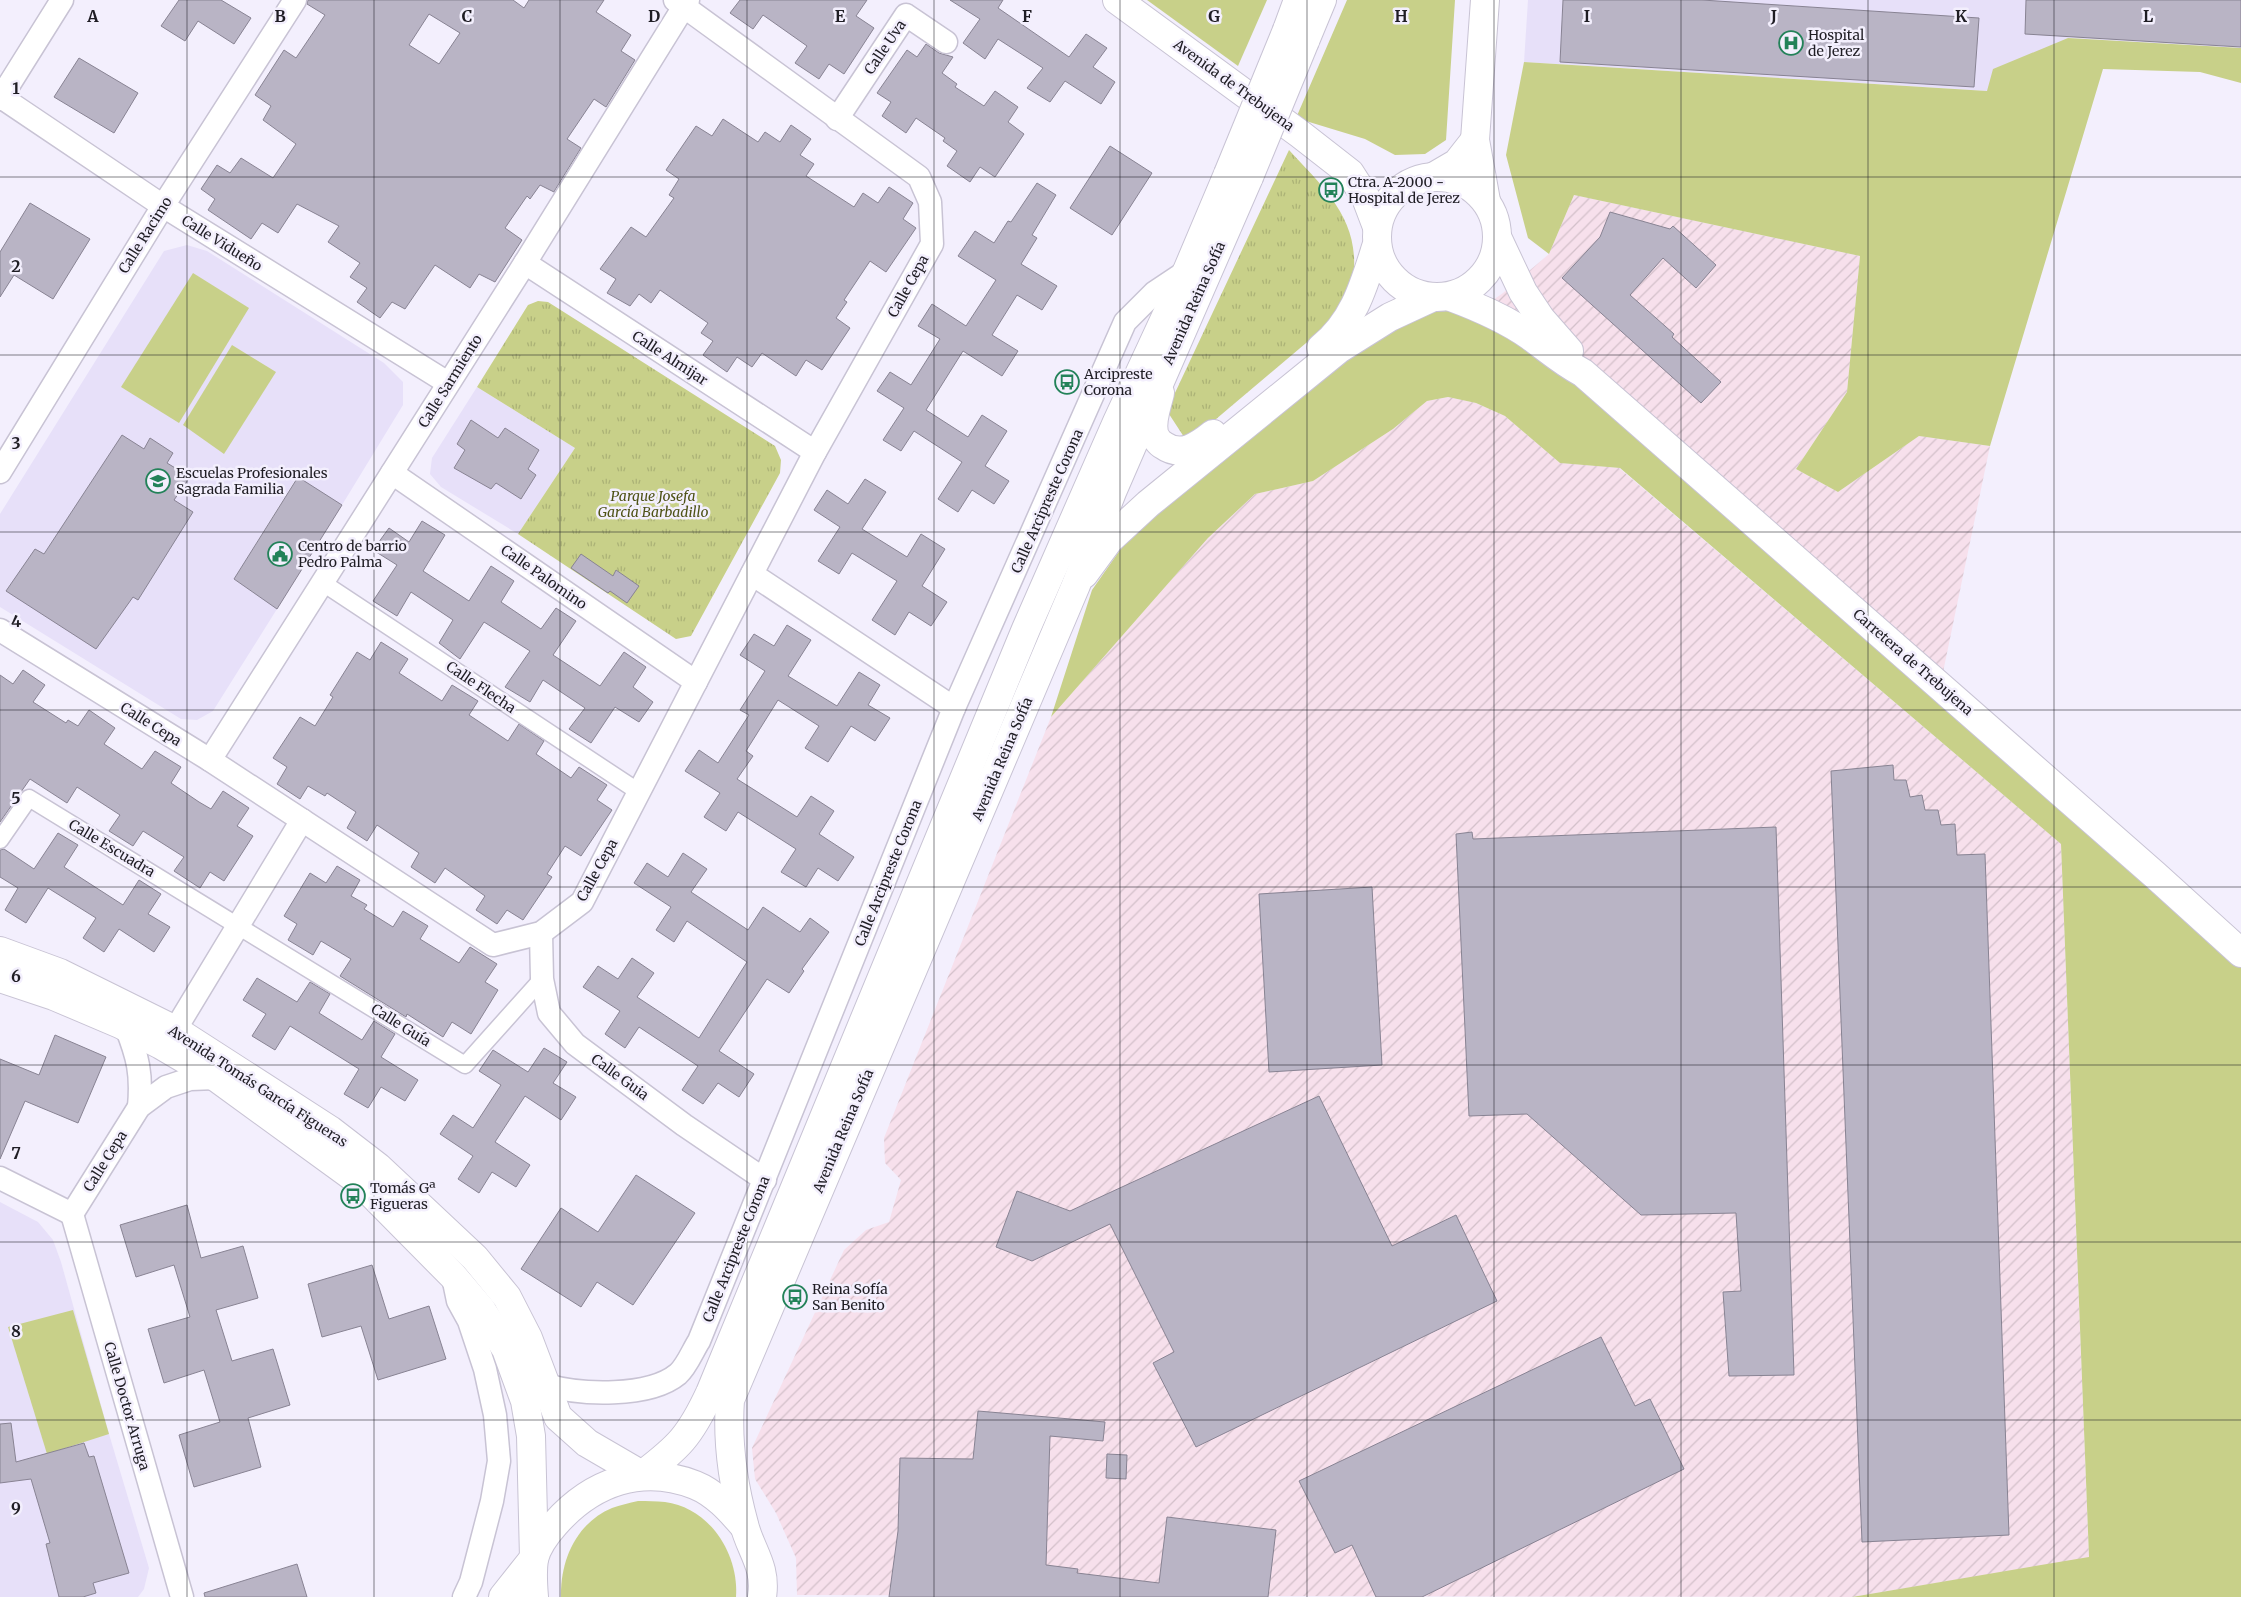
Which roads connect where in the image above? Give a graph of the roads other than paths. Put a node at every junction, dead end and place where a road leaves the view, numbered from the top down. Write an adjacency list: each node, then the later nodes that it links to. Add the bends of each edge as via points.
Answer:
1 (62, 0): 10 (street)
2 (295, 0): 17 (street, Calle Racimo)
3 (1117, 0): 13 (main road, Avenida de Trebujena)
4 (1298, 0): 8 (main road, Avenida Reina Sofía)
5 (1322, 0): 8 (main road, Avenida Reina Sofía)
6 (1485, 0): 12 (main road)
7 (683, 2): 11 (street, Calle Cepa); 20 (street, Calle Sarmiento)
8 (1296, 36): 14 (main road, Avenida Reina Sofía, bridge)
9 (946, 42): 11 (street, Calle Uva, via 906,15)
10 (0, 98): 17 (street, Calle Vidueño)
11 (837, 119): 26 (street, Calle Cepa, via 919,177 930,202 932,244)
12 (1475, 140): 15 (main road, via 1456,163); 16 (main road)
13 (1350, 173): 15 (main road, Avenida de Trebujena, via 1380,180); 18 (main road, Avenida de Trebujena, via 1366,198)
14 (1239, 176): 21 (main road, Avenida Reina Sofía); 23 (main road, Avenida Reina Sofía)
15 (1423, 179): 16 (main road, via 1453,179 1472,187); 18 (main road, via 1396,192 1383,208)
16 (1486, 201): 19 (main road, via 1494,218)
17 (163, 206): 25 (street, Calle Vidueño); 27 (street, Calle Racimo)
18 (1376, 237): 22 (main road, via 1383,266 1395,282 1411,293); 23 (main road, via 1353,312 1330,341 1199,445 1184,451 1170,450 1160,444 1154,434 1154,417)
19 (1498, 239): 22 (main road, via 1494,258 1484,276 1469,289); 24 (main road, Carretera de Trebujena, via 1523,292)
20 (525, 263): 25 (street, Calle Sarmiento); 26 (street, Calle Almijar)
21 (1187, 271): 34 (street, Calle Arcipreste Corona, via 1154,294 1125,322); 54 (main road, Avenida Reina Sofía, via 1036,605)
22 (1441, 297): 24 (main road, Carretera de Trebujena, via 1488,312 1529,336 1558,360); 31 (main road, via 1390,317 1339,349 1207,455 1109,540)
23 (1166, 369): 31 (main road, Avenida Reina Sofía, via 1112,492)
24 (1583, 373): 42 (main road, Carretera de Trebujena)
25 (448, 383): 28 (street, Calle Sarmiento)
26 (815, 452): 29 (street, Calle Cepa)
27 (0, 472)
28 (392, 472): 30 (street, Calle Sarmiento); 33 (street, Calle Palomino)
29 (752, 574): 33 (street, Calle Cepa); 34 (street)
30 (323, 583): 35 (street, Calle Sarmiento); 36 (street, Calle Flecha)
31 (1076, 585): 57 (main road, Avenida Reina Sofía, via 730,1400 728,1431)
32 (0, 630): 35 (street, Calle Cepa)
33 (696, 682): 36 (street, Calle Cepa)
34 (954, 708): 50 (street, Calle Arcipreste Corona)
35 (210, 760): 37 (street, Calle Cepa)
36 (639, 792): 40 (street, Calle Cepa, via 582,902)
37 (302, 820): 39 (street); 40 (street, Calle Cepa, via 493,945)
38 (0, 840): 39 (street, Calle Escuadra, via 29,798)
39 (238, 925): 44 (street, Calle Guía, via 465,1065); 46 (street)
40 (541, 933): 44 (street, Calle Guia)
41 (0, 951): 46 (main road, Avenida Tomás García Figueras, via 60,973)
42 (2241, 953)
43 (0, 978): 45 (main road, Avenida Tomás García Figueras, via 54,996)
44 (542, 979): 50 (street, Calle Guia, via 549,1013 575,1044)
45 (126, 1027): 47 (main road, Avenida Tomás García Figueras); 48 (street, Calle Cepa, via 136,1052 141,1081)
46 (175, 1030): 55 (main road, Avenida Tomás García Figueras, via 330,1130 378,1167 450,1234 507,1297 528,1338)
47 (217, 1078): 48 (street, Calle Cepa, via 190,1080 166,1087); 52 (main road, Avenida Tomás García Figueras, via 360,1182)
48 (139, 1107): 51 (street, Calle Cepa)
49 (0, 1178): 51 (street)
50 (765, 1180): 53 (street, Calle Arcipreste Corona)
51 (72, 1214): 59 (street, Calle Doctor Arruga)
52 (453, 1276): 58 (main road, Avenida Tomás García Figueras, via 481,1309 506,1349 525,1401 531,1436); 60 (street, via 458,1301 469,1321 485,1369 495,1415 498,1461 492,1501 472,1582)
53 (707, 1320): 54 (street); 55 (street, Calle Arcipreste Corona, via 699,1341 679,1373 658,1385 617,1392 566,1391)
54 (727, 1354): 56 (main road, Avenida Reina Sofía, via 697,1422 679,1447)
55 (546, 1385): 56 (main road, Avenida Tomás García Figueras, via 558,1417 588,1443)
56 (642, 1476): 57 (main road, Avenida Reina Sofía, via 664,1476 696,1485 723,1502); 58 (main road, Avenida Reina Sofía, via 605,1484 579,1500 546,1534)
57 (744, 1526): 63 (main road, Avenida Reina Sofía, via 759,1559)
58 (534, 1558): 61 (main road); 62 (main road, Avenida Reina Sofía)
59 (182, 1597)
60 (464, 1597)
61 (502, 1597)
62 (534, 1597)
63 (762, 1597)

